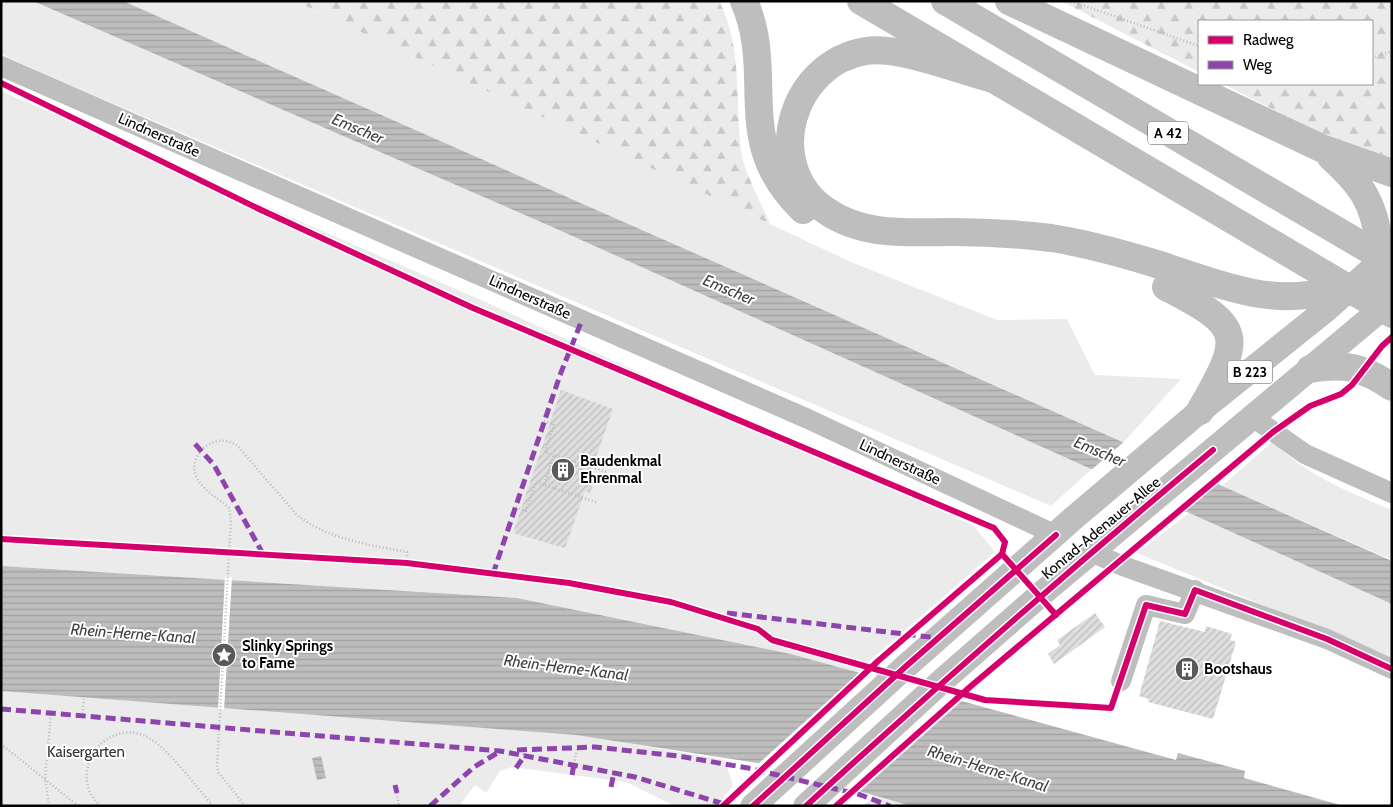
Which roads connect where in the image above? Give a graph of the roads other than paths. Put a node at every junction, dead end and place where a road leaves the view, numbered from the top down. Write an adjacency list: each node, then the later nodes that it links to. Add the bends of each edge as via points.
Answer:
1 (744, 1): 10 (highway, via 756,47 758,114 765,152 782,186 800,208 823,226 858,242 876,246 977,247 1050,257 1085,263)
2 (861, 1): 6 (highway, A 42)
3 (945, 1): 9 (highway, A 42)
4 (1009, 1): 7 (highway)
5 (1, 66): 18 (street, Lindnerstraße, via 808,419)
6 (990, 78): 9 (highway, via 894,52 867,51 840,59 808,85 795,109 790,143 798,176 813,200 823,209 847,222 874,230 1050,238 1116,252 1265,296); 12 (highway, A 42)
7 (1320, 148): 8 (highway); 9 (highway, via 1360,186 1372,208)
8 (1392, 173)
9 (1359, 286): 10 (highway, via 1294,313 1254,311); 11 (main road, Konrad-Adenauer-Allee / B 223); 13 (main road, Konrad-Adenauer-Allee / B 223, via 1337,344); 15 (main road, Konrad-Adenauer-Allee / B 223)
10 (1166, 287): 15 (highway, via 1214,313 1227,329 1230,352)
11 (1392, 300)
12 (1392, 314)
13 (1310, 370): 14 (highway, via 1331,366 1353,367); 16 (main road, Konrad-Adenauer-Allee / B 223)
14 (1392, 388)
15 (1200, 411): 18 (main road, Konrad-Adenauer-Allee / B 223)
16 (1254, 418): 17 (street, via 1305,454); 19 (main road, Konrad-Adenauer-Allee / B 223)
17 (1392, 493)
18 (1056, 535): 19 (main road, Konrad-Adenauer-Allee); 23 (main road, Konrad-Adenauer-Allee / B 223)
19 (1091, 552): 20 (street); 24 (main road, Konrad-Adenauer-Allee / B 223, via 943,680)
20 (1195, 590): 21 (street, via 1327,639); 22 (street, via 1185,614 1146,605)
21 (1392, 669)
22 (1121, 681)
23 (758, 801)
24 (806, 806)

